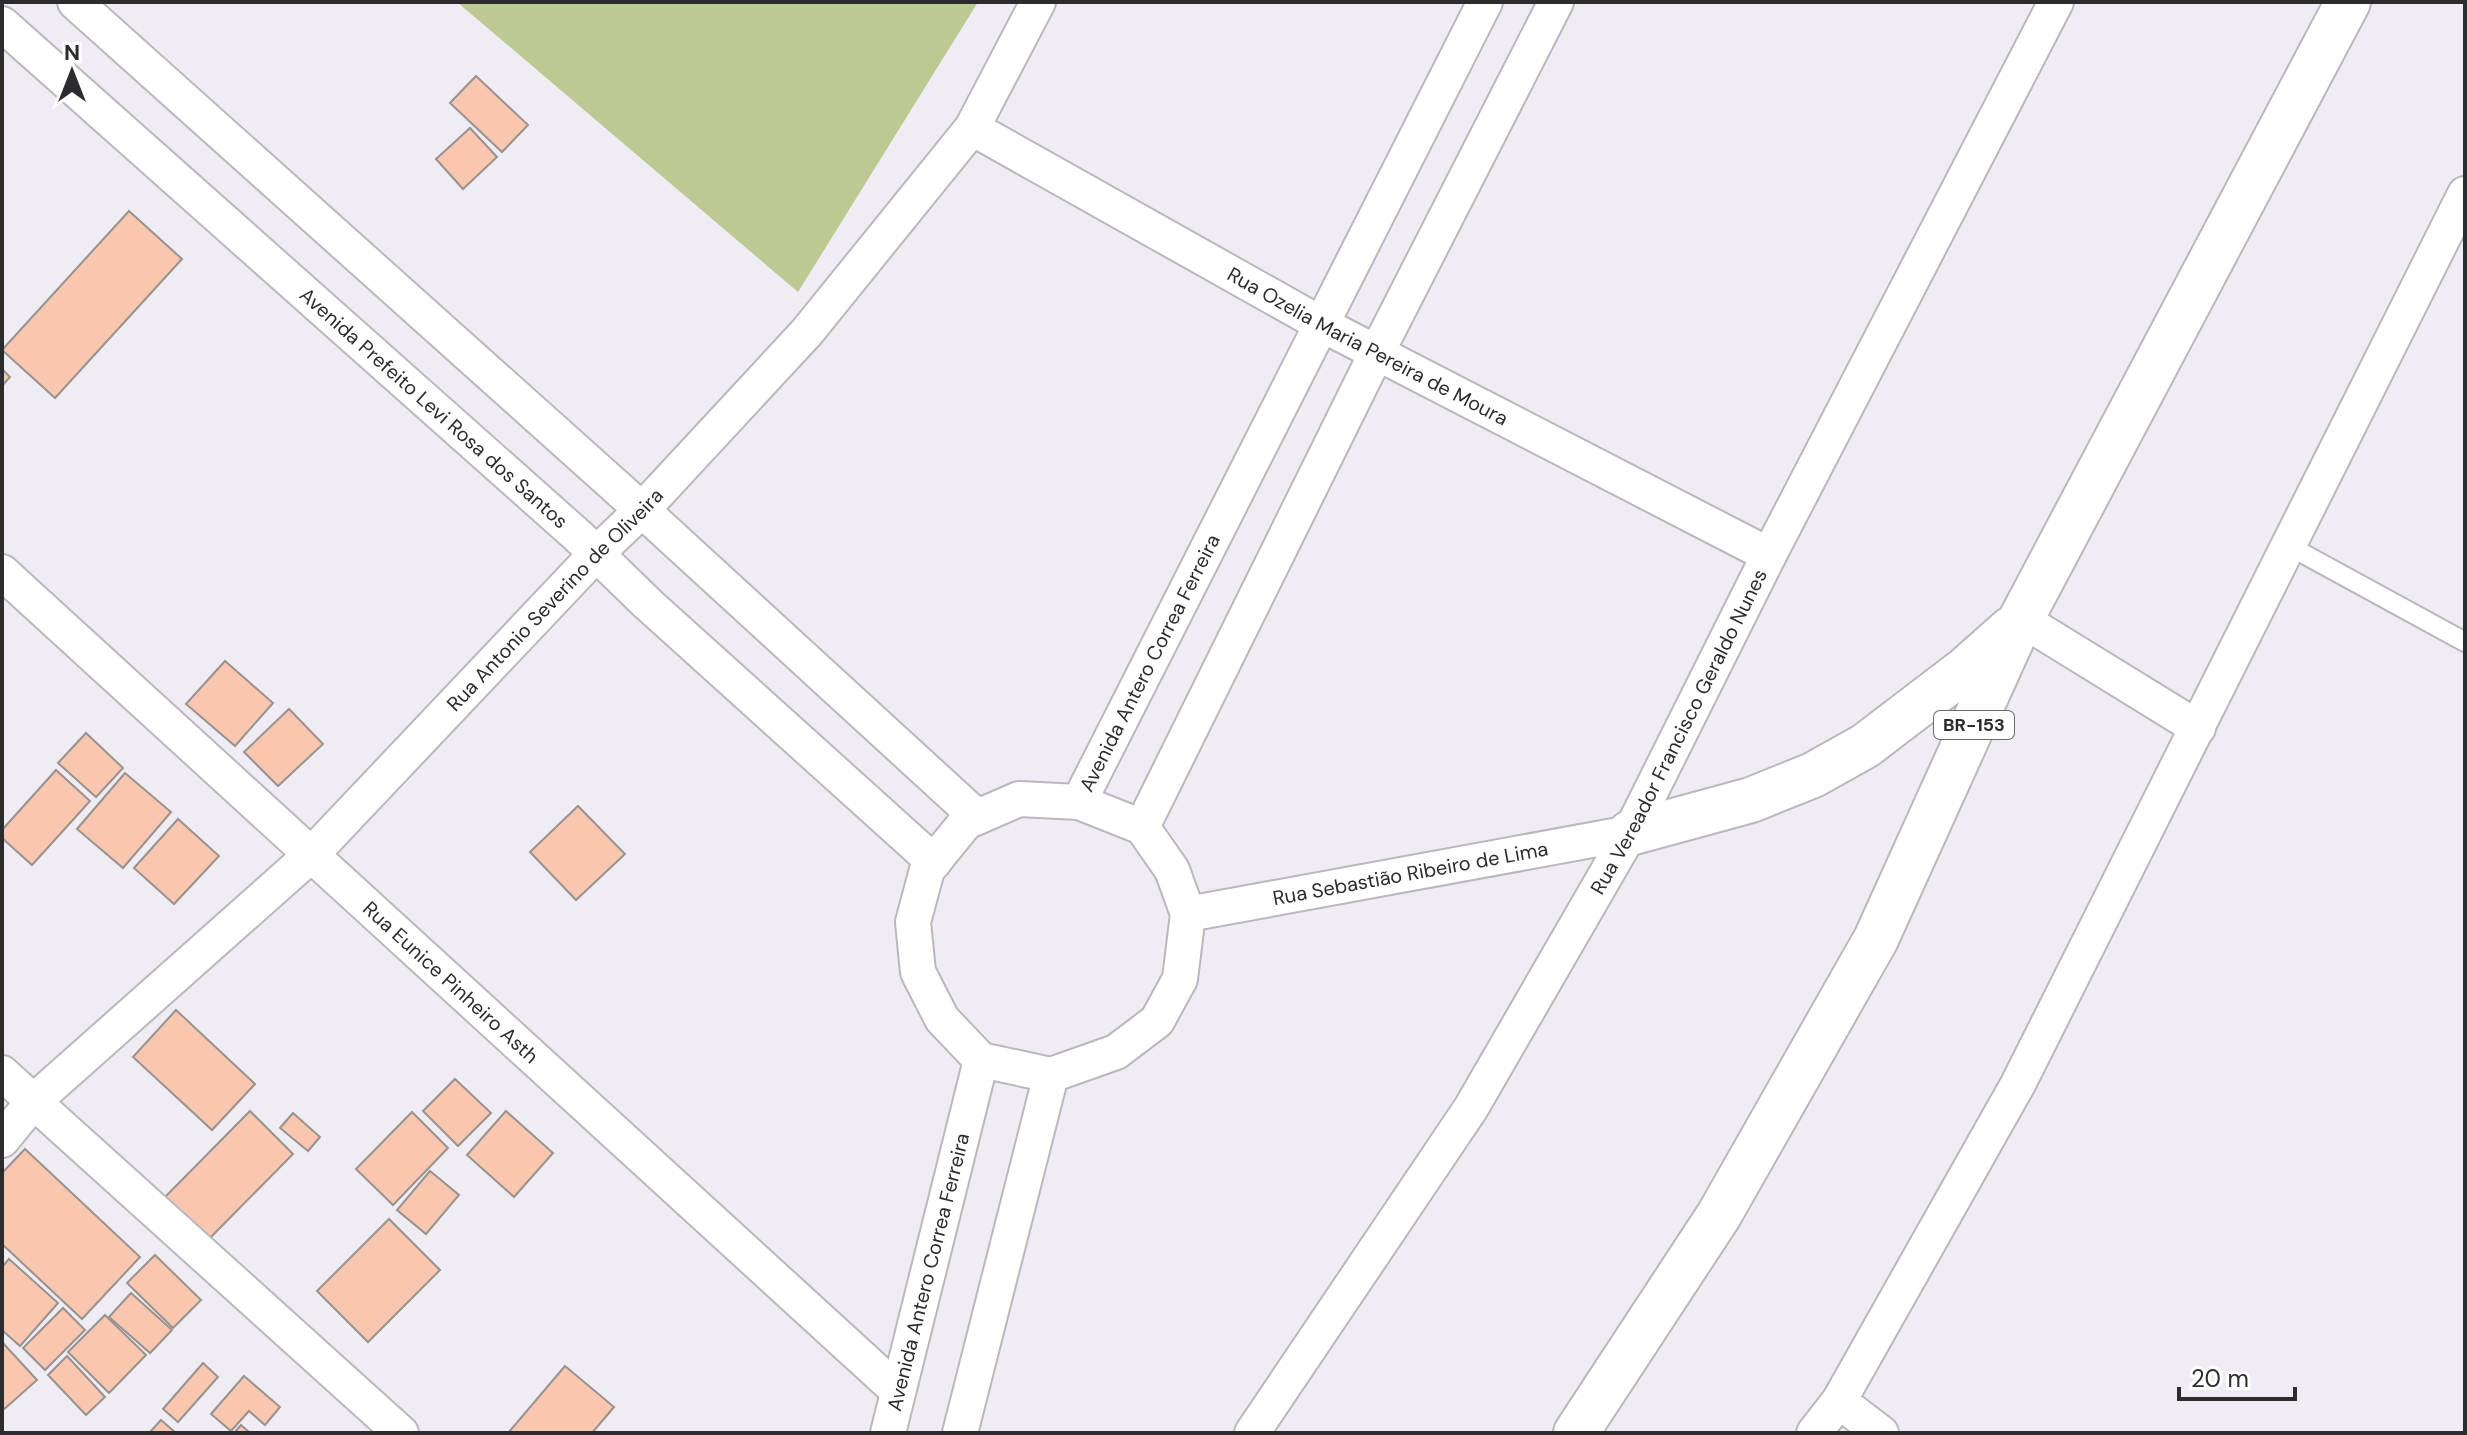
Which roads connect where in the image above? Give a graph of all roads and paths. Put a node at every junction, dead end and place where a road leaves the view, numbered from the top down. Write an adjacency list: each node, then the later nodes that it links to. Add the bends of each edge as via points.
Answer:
1 (75, 2): 13 (street)
2 (1038, 2): 8 (street, Rua Antonio Severino de Oliveira)
3 (1485, 2): 11 (street, Avenida Antero Correa Ferreira)
4 (1556, 2): 12 (street)
5 (2056, 2): 16 (street, Rua Vereador Francisco Geraldo Nunes)
6 (2348, 2): 18 (highway, BR-153)
7 (2, 24): 15 (street, Avenida Prefeito Levi Rosa dos Santos)
8 (972, 128): 11 (street, Rua Ozelia Maria Pereira de Moura); 13 (street, Rua Antonio Severino de Oliveira, via 807,332)
9 (2465, 194): 10 (street)
10 (2452, 256): 14 (street)
11 (1321, 324): 12 (street, Rua Ozelia Maria Pereira de Moura); 21 (street, Avenida Antero Correa Ferreira)
12 (1377, 352): 16 (street, Rua Ozelia Maria Pereira de Moura); 23 (street)
13 (642, 510): 15 (street, Rua Antonio Severino de Oliveira); 22 (street)
14 (2289, 546): 19 (lane); 20 (street)
15 (597, 553): 25 (street, Rua Antonio Severino de Oliveira); 26 (street, Avenida Prefeito Levi Rosa dos Santos)
16 (1769, 555): 24 (street, Rua Vereador Francisco Geraldo Nunes)
17 (2, 572): 25 (street, Rua Eunice Pinheiro Asth)
18 (2021, 619): 20 (street); 24 (highway, via 1966,669 1865,746 1813,775 1751,800); 39 (highway, BR-153, via 1876,939 1719,1215)
19 (2465, 642)
20 (2198, 728): 34 (street, via 2018,1084)
21 (1079, 802): 22 (street, Avenida Antero Correa Ferreira, via 1019,799); 23 (street)
22 (977, 817): 26 (street, Avenida Antero Correa Ferreira, via 966,822)
23 (1142, 827): 27 (street, via 1172,870)
24 (1630, 833): 27 (street, Rua Sebastião Ribeiro de Lima); 38 (street, Rua Vereador Francisco Geraldo Nunes, via 1471,1108)
25 (311, 855): 31 (street, Rua Antonio Severino de Oliveira); 33 (street, Rua Eunice Pinheiro Asth)
26 (934, 862): 28 (street, Avenida Antero Correa Ferreira, via 913,922 918,972 942,1019)
27 (1188, 914): 30 (street, via 1180,979 1157,1021 1116,1052)
28 (981, 1060): 30 (street); 33 (street, Avenida Antero Correa Ferreira)
29 (2, 1073): 31 (street)
30 (1051, 1075): 37 (street)
31 (33, 1102): 32 (street, Rua Antonio Severino de Oliveira); 35 (street)
32 (2, 1140)
33 (898, 1391): 36 (street, Avenida Antero Correa Ferreira)
34 (1839, 1401): 40 (street); 41 (street)
35 (401, 1433)
36 (888, 1433)
37 (960, 1433)
38 (1252, 1433)
39 (1576, 1433)
40 (1814, 1433)
41 (1881, 1433)

